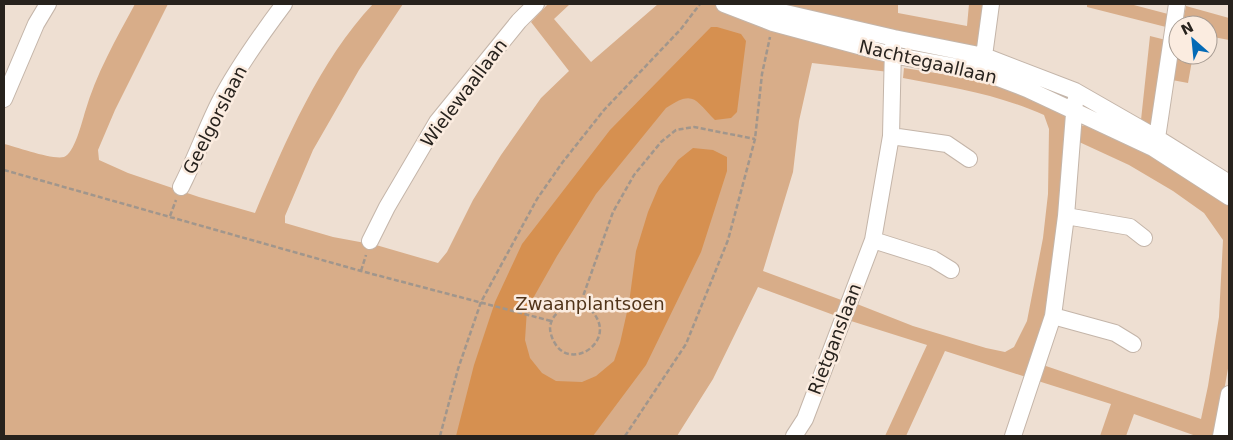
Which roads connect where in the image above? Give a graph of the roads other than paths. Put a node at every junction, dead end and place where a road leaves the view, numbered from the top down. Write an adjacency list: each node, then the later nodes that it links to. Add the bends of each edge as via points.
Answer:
1 (48, 4): 12 (street)
2 (284, 4): 18 (street, Geelgorslaan, via 235,73 200,141)
3 (536, 4): 22 (street, Wielewaallaan, via 437,122)
4 (724, 4): 9 (street, Nachtegaallaan, via 773,23)
5 (756, 4): 8 (street, Nachtegaallaan)
6 (991, 4): 10 (street)
7 (1177, 4): 15 (street)
8 (894, 38): 9 (street, Rietganslaan); 10 (street, Nachtegaallaan)
9 (892, 55): 10 (street, Nachtegaallaan); 14 (street, Rietganslaan)
10 (982, 64): 11 (street, Nachtegaallaan); 13 (street, Nachtegaallaan)
11 (1075, 92): 13 (street); 15 (street, Nachtegaallaan)
12 (4, 99)
13 (1074, 111): 15 (street, Nachtegaallaan); 20 (street)
14 (891, 136): 16 (street, via 948,144); 23 (street, Rietganslaan)
15 (1155, 143): 17 (street, Nachtegaallaan); 19 (street, Nachtegaallaan)
16 (969, 159)
17 (1229, 183)
18 (181, 187)
19 (1229, 196)
20 (1066, 216): 21 (street, via 1130,227); 25 (street)
21 (1144, 238)
22 (370, 240)
23 (873, 240): 24 (street, via 933,259); 28 (street, Rietganslaan, via 805,419)
24 (951, 270)
25 (1053, 316): 26 (street, via 1115,333); 29 (street)
26 (1133, 344)
27 (1229, 394): 30 (street)
28 (794, 436)
29 (1013, 436)
30 (1221, 436)

